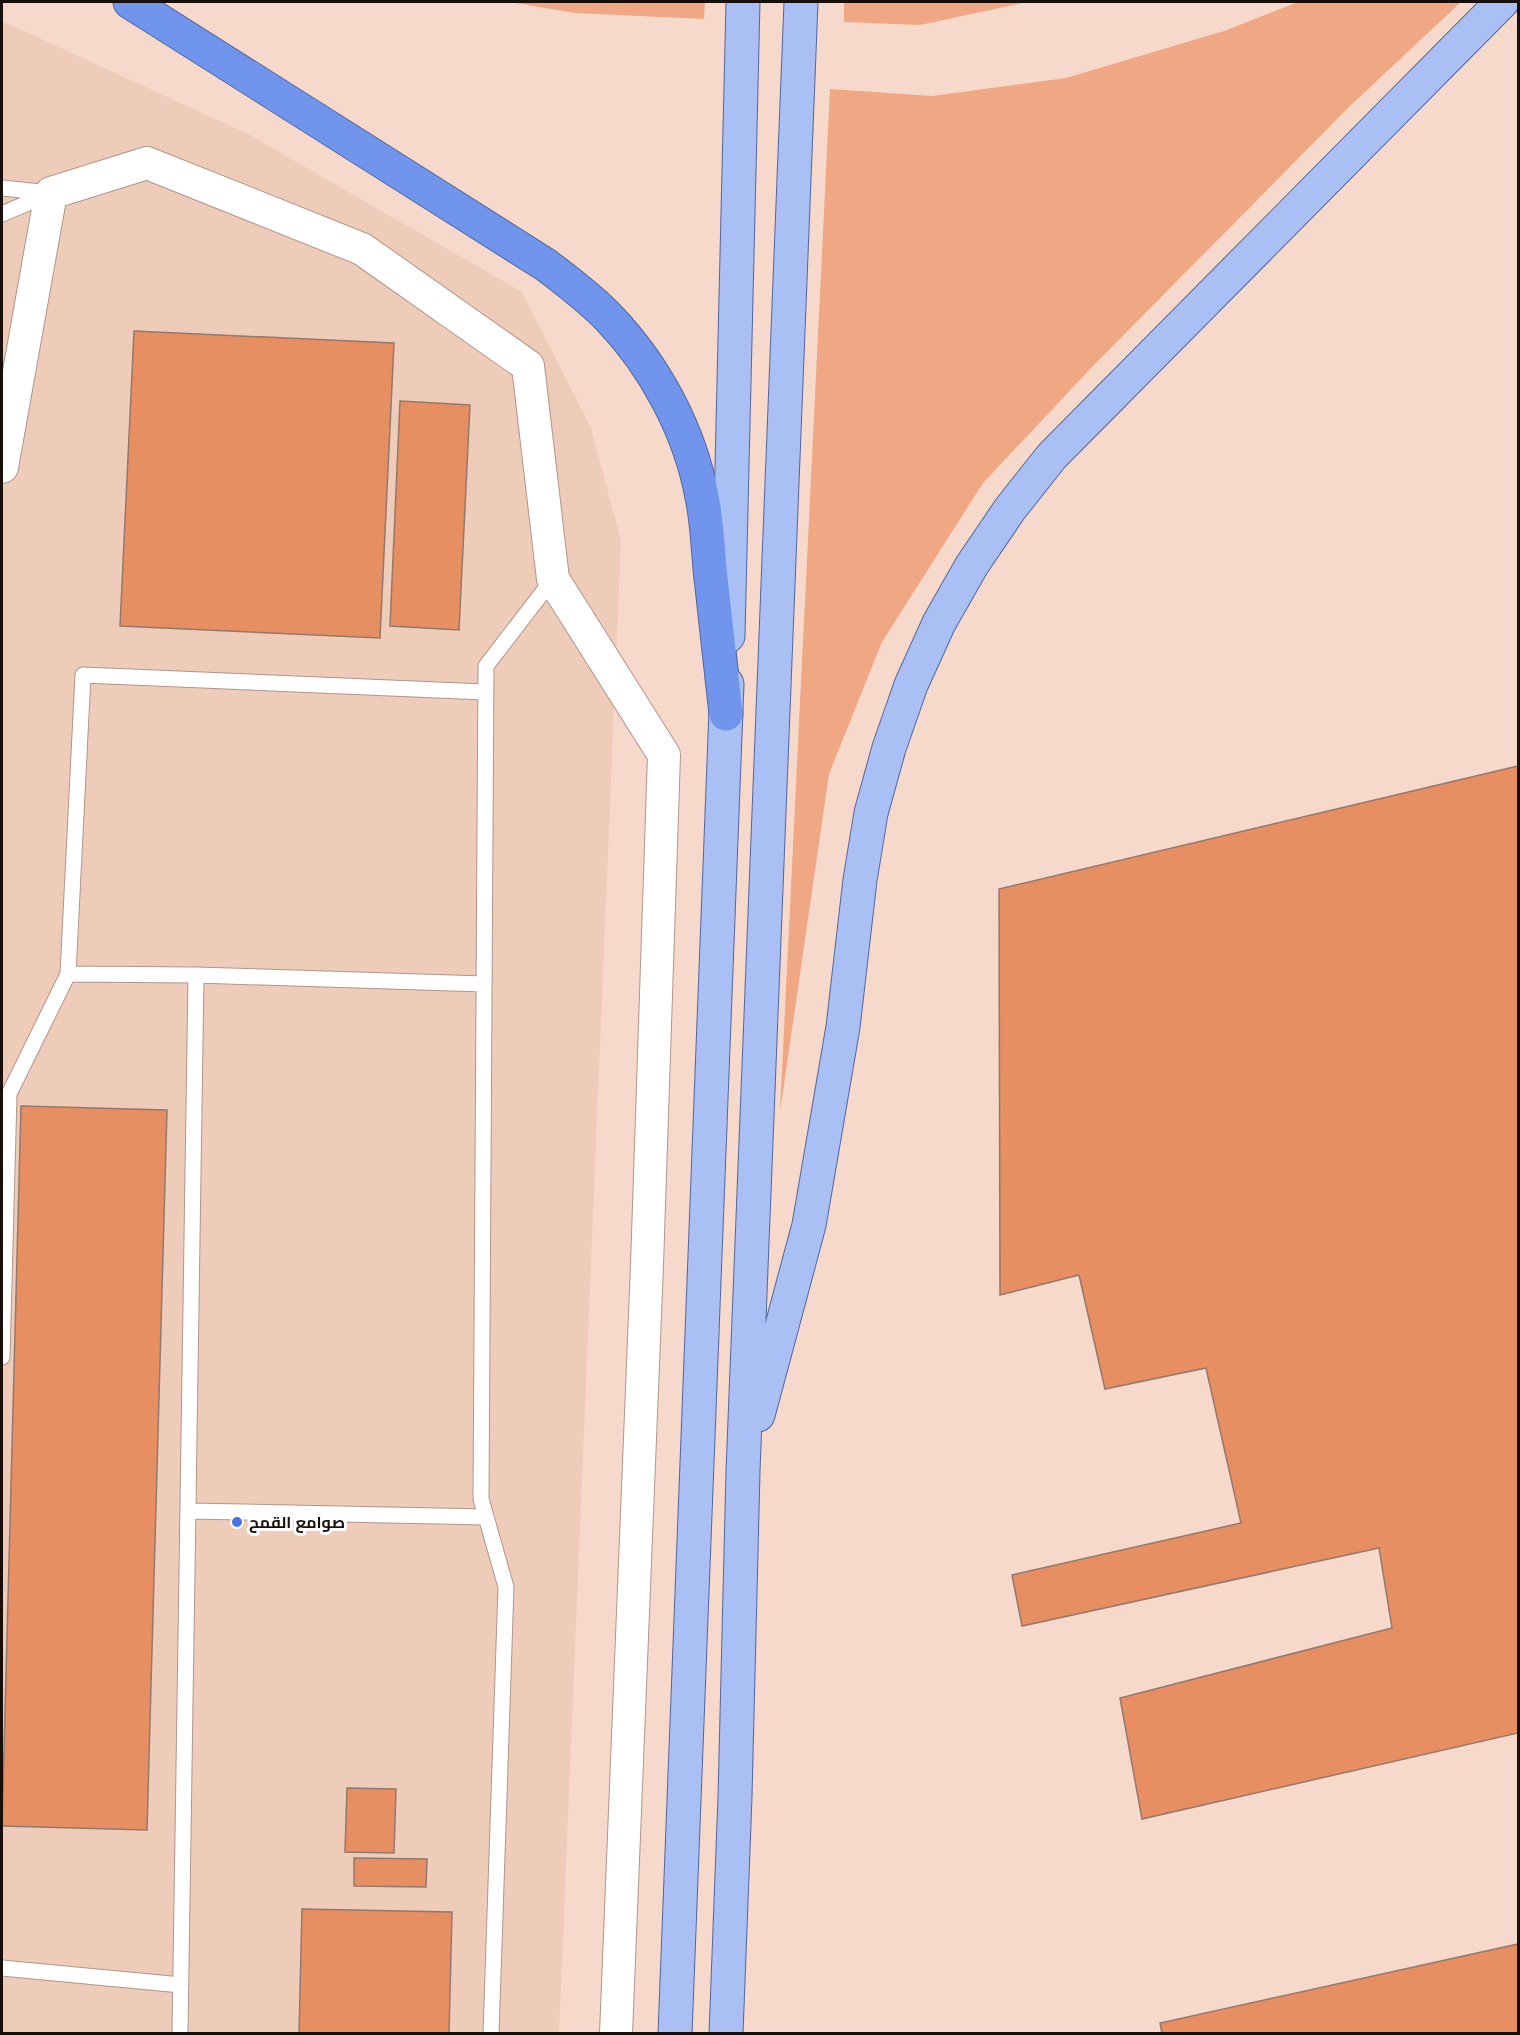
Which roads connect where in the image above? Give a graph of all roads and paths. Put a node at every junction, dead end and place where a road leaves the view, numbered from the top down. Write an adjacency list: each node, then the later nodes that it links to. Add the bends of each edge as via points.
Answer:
1 (130, 2): 11 (highway, via 546,265 609,318 658,383 692,457 700,487)
2 (743, 2): 11 (main road)
3 (801, 2): 16 (main road)
4 (1502, 2): 16 (main road, via 1052,456 1010,508 939,623 911,685 871,813 843,1027 809,1225)
5 (2, 188): 6 (lane)
6 (51, 193): 7 (lane); 8 (street); 9 (street, via 147,163 362,249 528,366)
7 (2, 214)
8 (2, 468)
9 (553, 579): 10 (lane, via 486,666); 23 (street, via 664,755)
10 (485, 692): 12 (lane, via 83,675); 14 (lane)
11 (726, 714): 24 (main road)
12 (68, 974): 13 (lane); 15 (lane, via 9,1094)
13 (196, 975): 14 (lane); 17 (lane)
14 (484, 984): 18 (lane, via 481,1499)
15 (2, 1357)
16 (743, 1472): 25 (main road)
17 (188, 1511): 18 (lane); 20 (lane)
18 (486, 1517): 22 (lane, via 506,1587)
19 (2, 1968): 20 (lane)
20 (180, 1985): 21 (lane)
21 (180, 2034)
22 (491, 2034)
23 (616, 2034)
24 (675, 2034)
25 (726, 2034)

